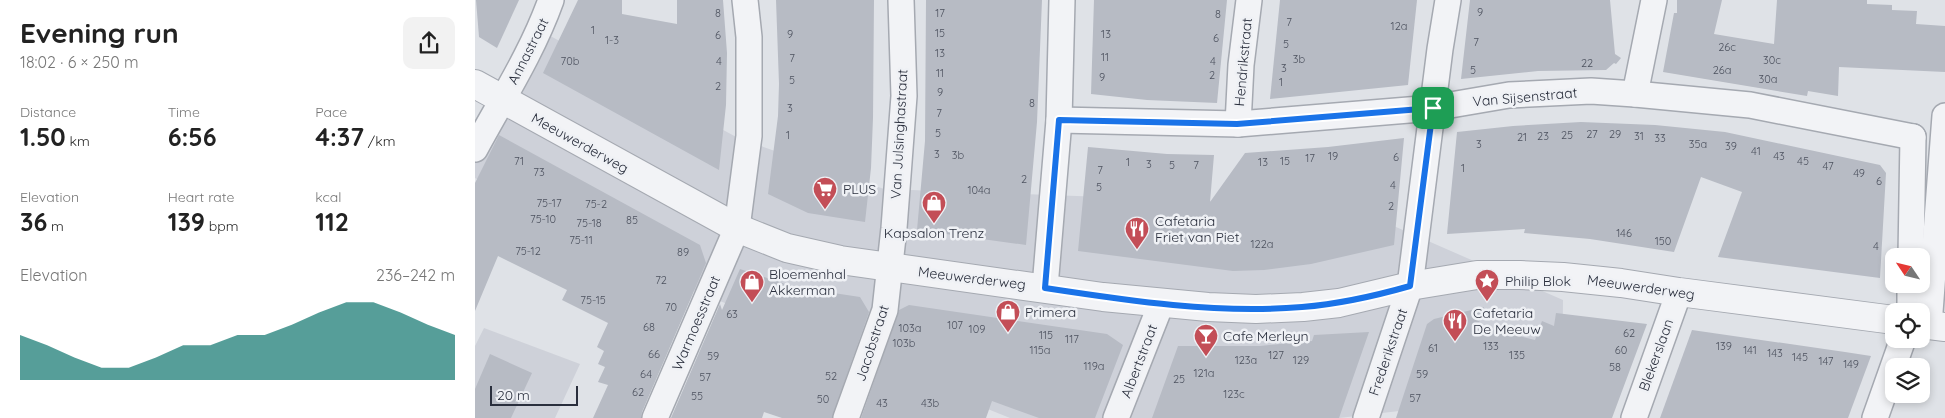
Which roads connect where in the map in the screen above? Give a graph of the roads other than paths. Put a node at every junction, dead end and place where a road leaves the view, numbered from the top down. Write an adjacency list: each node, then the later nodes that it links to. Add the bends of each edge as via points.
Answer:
1 (551, 0): 10 (street, Annastraat, via 540,32)
2 (745, 0): 18 (street, Warmoesstraat, via 749,37 749,136)
3 (901, 0): 20 (street, Van Julsinghastraat, via 904,96)
4 (1062, 0): 14 (street)
5 (1249, 0): 15 (street, Hendrikstraat)
6 (1448, 0): 12 (street, Frederikstraat)
7 (1654, 0): 9 (street)
8 (475, 84): 10 (street, Meeuwerderweg)
9 (1635, 94): 12 (street, Van Sijsenstraat, via 1547,92); 16 (street, Van Sijsenstraat, via 1750,105)
10 (501, 100): 17 (street, Annastraat); 18 (street, Meeuwerderweg)
11 (1945, 104): 16 (street)
12 (1433, 108): 15 (street, Van Sijsenstraat); 21 (street, Frederikstraat)
13 (1945, 116): 24 (street)
14 (1059, 120): 15 (street, Van Sijsenstraat); 22 (street)
15 (1237, 124)
16 (1913, 137): 19 (street)
17 (475, 148)
18 (737, 228): 20 (street, Meeuwerderweg, via 787,248); 28 (street, Warmoesstraat)
19 (1911, 248)
20 (890, 267): 22 (street, Meeuwerderweg); 29 (street, Jacobstraat, via 885,310)
21 (1410, 286): 23 (street, Meeuwerderweg, via 1477,275 1520,275 1621,283); 25 (street, Meeuwerderweg, via 1348,301 1303,307 1256,309); 31 (street, Frederikstraat)
22 (1045, 288): 25 (street, Meeuwerderweg)
23 (1679, 292): 26 (street, Meeuwerderweg); 32 (street, Blekerslaan)
24 (1928, 303)
25 (1161, 304): 30 (street, Albertstraat)
26 (1885, 319)
27 (1900, 348): 33 (street)
28 (655, 418)
29 (847, 418)
30 (1116, 418)
31 (1366, 418)
32 (1634, 418)
33 (1875, 418)

